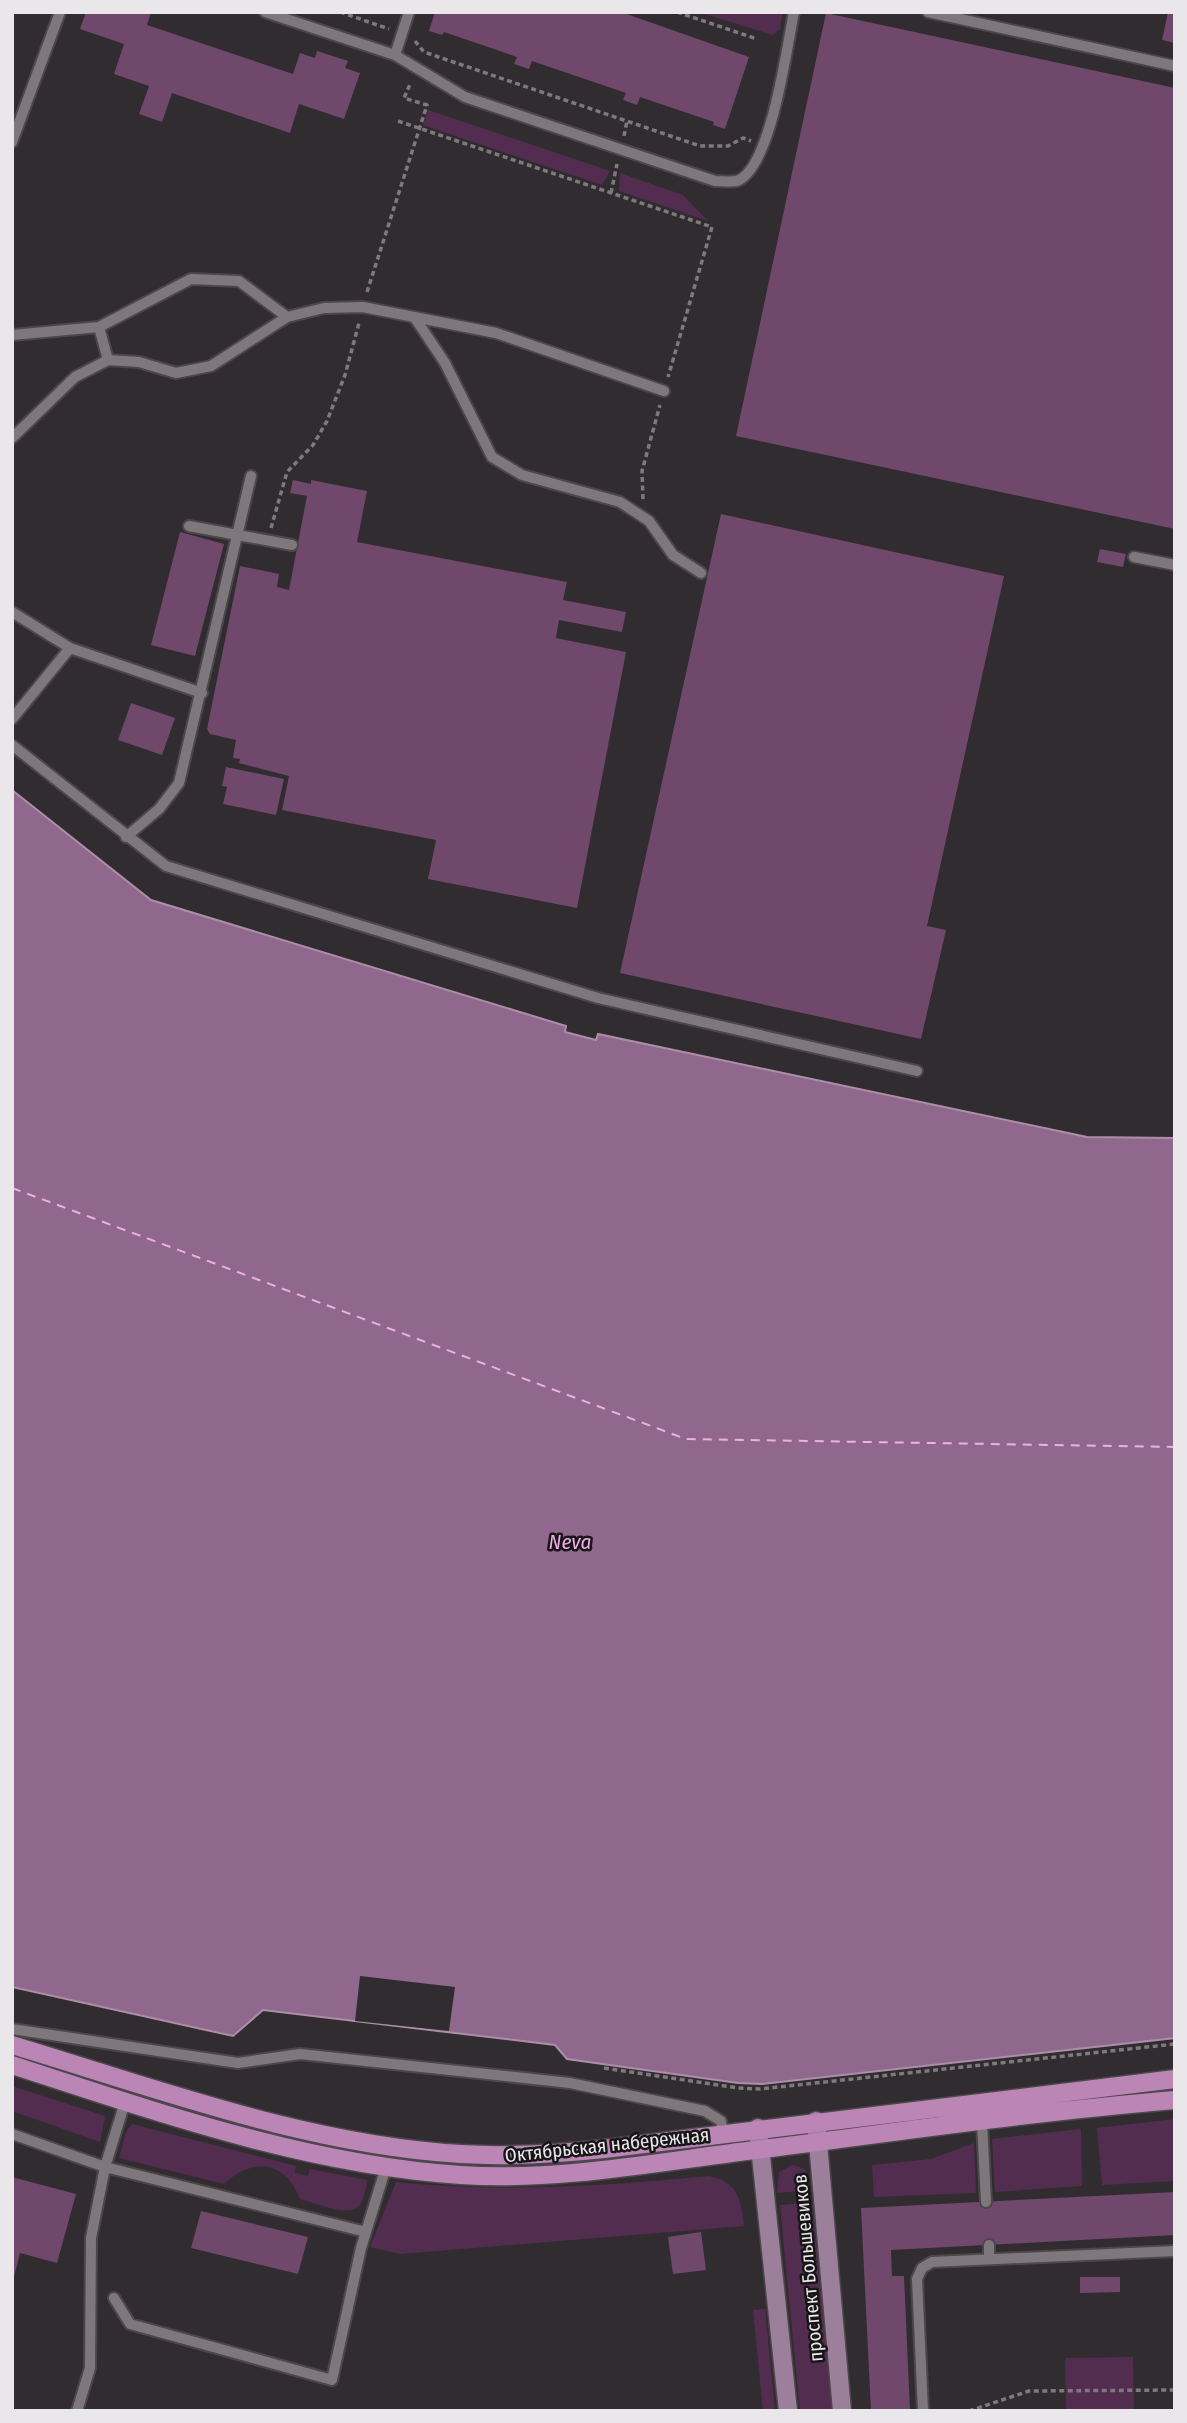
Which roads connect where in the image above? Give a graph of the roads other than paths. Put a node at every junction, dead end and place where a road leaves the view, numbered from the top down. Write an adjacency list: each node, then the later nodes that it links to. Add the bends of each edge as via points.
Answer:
1 (60, 12): 8 (lane)
2 (265, 12): 6 (lane)
3 (409, 12): 6 (lane)
4 (794, 12): 6 (lane, via 763,145 752,168 738,180 715,181 466,97)
5 (928, 12): 7 (lane)
6 (395, 55)
7 (1175, 66)
8 (12, 142)
9 (287, 317): 10 (lane, via 324,308 363,307); 11 (lane, via 239,281 191,279); 13 (lane, via 211,366 176,373 139,362)
10 (415, 318): 14 (lane, via 496,333); 22 (lane, via 445,363 492,457 522,475 620,502 649,522 673,555)
11 (99, 327): 12 (lane); 13 (lane)
12 (12, 335)
13 (108, 360): 15 (lane, via 75,377)
14 (664, 391)
15 (12, 438)
16 (251, 476): 18 (lane)
17 (189, 526): 18 (lane)
18 (237, 535): 19 (lane); 25 (lane)
19 (292, 545)
20 (1134, 557): 21 (lane)
21 (1175, 565)
22 (701, 573)
23 (12, 612): 24 (lane)
24 (70, 648): 25 (lane); 26 (lane)
25 (202, 693): 28 (lane, via 179,783 159,809)
26 (12, 719)
27 (12, 745): 28 (lane)
28 (126, 837): 29 (lane, via 166,866 598,998)
29 (917, 1070)
30 (12, 2029): 39 (lane, via 238,2063 300,2054 570,2083 705,2111 721,2121)
31 (12, 2045): 39 (main road, Октябрьская набережная, via 283,2124 400,2147 460,2154 556,2154)
32 (12, 2065): 35 (main road, Октябрьская набережная)
33 (1175, 2079): 36 (main road, Октябрьская набережная)
34 (1175, 2100): 37 (main road, Октябрьская набережная)
35 (125, 2102): 43 (lane); 44 (main road, Октябрьская набережная, via 313,2153)
36 (816, 2121): 38 (main road, Октябрьская набережная); 41 (main road, проспект Большевиков)
37 (982, 2122): 41 (main road, Октябрьская набережная); 45 (lane)
38 (758, 2129): 39 (main road, Октябрьская набережная); 42 (main road, проспект Большевиков)
39 (723, 2133)
40 (12, 2134): 43 (lane)
41 (818, 2142): 42 (main road, Октябрьская набережная); 53 (main road, проспект Большевиков)
42 (761, 2150): 44 (main road, Октябрьская набережная, via 520,2176); 52 (main road, проспект Большевиков)
43 (104, 2167): 46 (lane); 51 (lane, via 91,2238 90,2368)
44 (386, 2167): 46 (lane)
45 (986, 2202)
46 (366, 2232): 50 (lane, via 332,2380 130,2324)
47 (989, 2245): 49 (lane)
48 (1175, 2251): 49 (lane)
49 (989, 2259): 54 (lane, via 932,2262 922,2268 917,2279)
50 (114, 2298)
51 (77, 2411)
52 (788, 2411)
53 (842, 2411)
54 (923, 2411)

